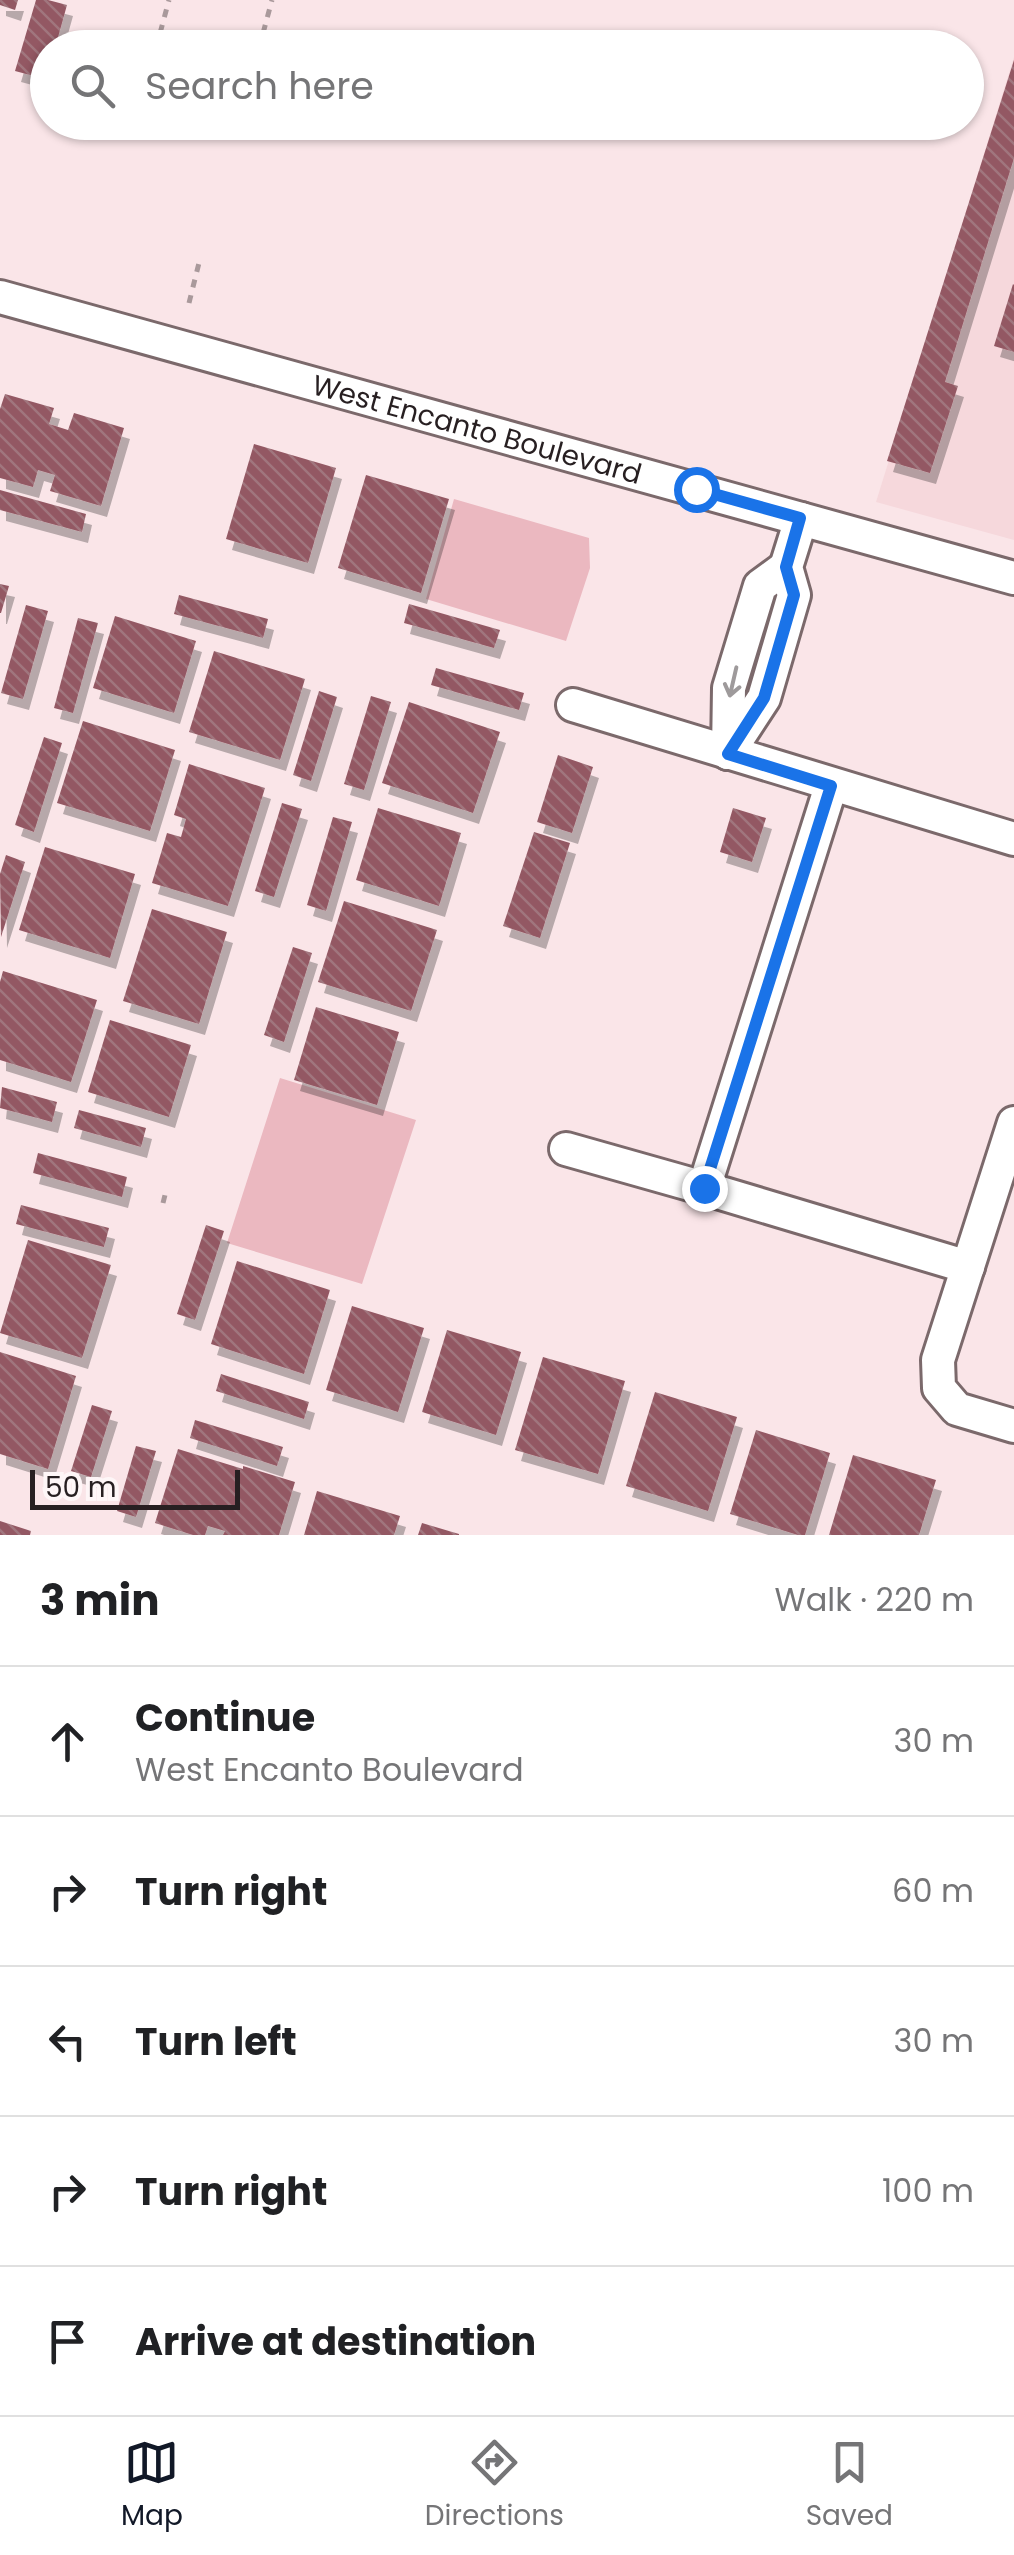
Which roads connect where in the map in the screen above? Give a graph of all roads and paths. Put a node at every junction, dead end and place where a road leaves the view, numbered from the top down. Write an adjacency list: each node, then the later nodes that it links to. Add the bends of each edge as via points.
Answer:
1 (169, 0): 3 (path)
2 (272, 0): 4 (path)
3 (161, 30)
4 (264, 30)
5 (200, 259): 7 (path)
6 (0, 296): 8 (street, West Encanto Boulevard)
7 (189, 303)
8 (800, 518): 9 (street); 10 (street, West Encanto Boulevard)
9 (786, 567): 11 (street, via 760,586); 12 (street, via 794,595)
10 (1014, 578)
11 (746, 635): 12 (street); 14 (street, one-way to 14, via 729,688)
12 (780, 645): 14 (street, via 764,698)
13 (573, 705): 14 (street)
14 (728, 754): 15 (street)
15 (831, 786): 16 (street); 19 (street)
16 (1014, 840)
17 (1014, 1123): 22 (street)
18 (566, 1149): 19 (street)
19 (704, 1188): 22 (street)
20 (166, 1191): 21 (path)
21 (163, 1202)
22 (968, 1267): 23 (street, via 938,1360 939,1388 957,1410)
23 (1014, 1426)

